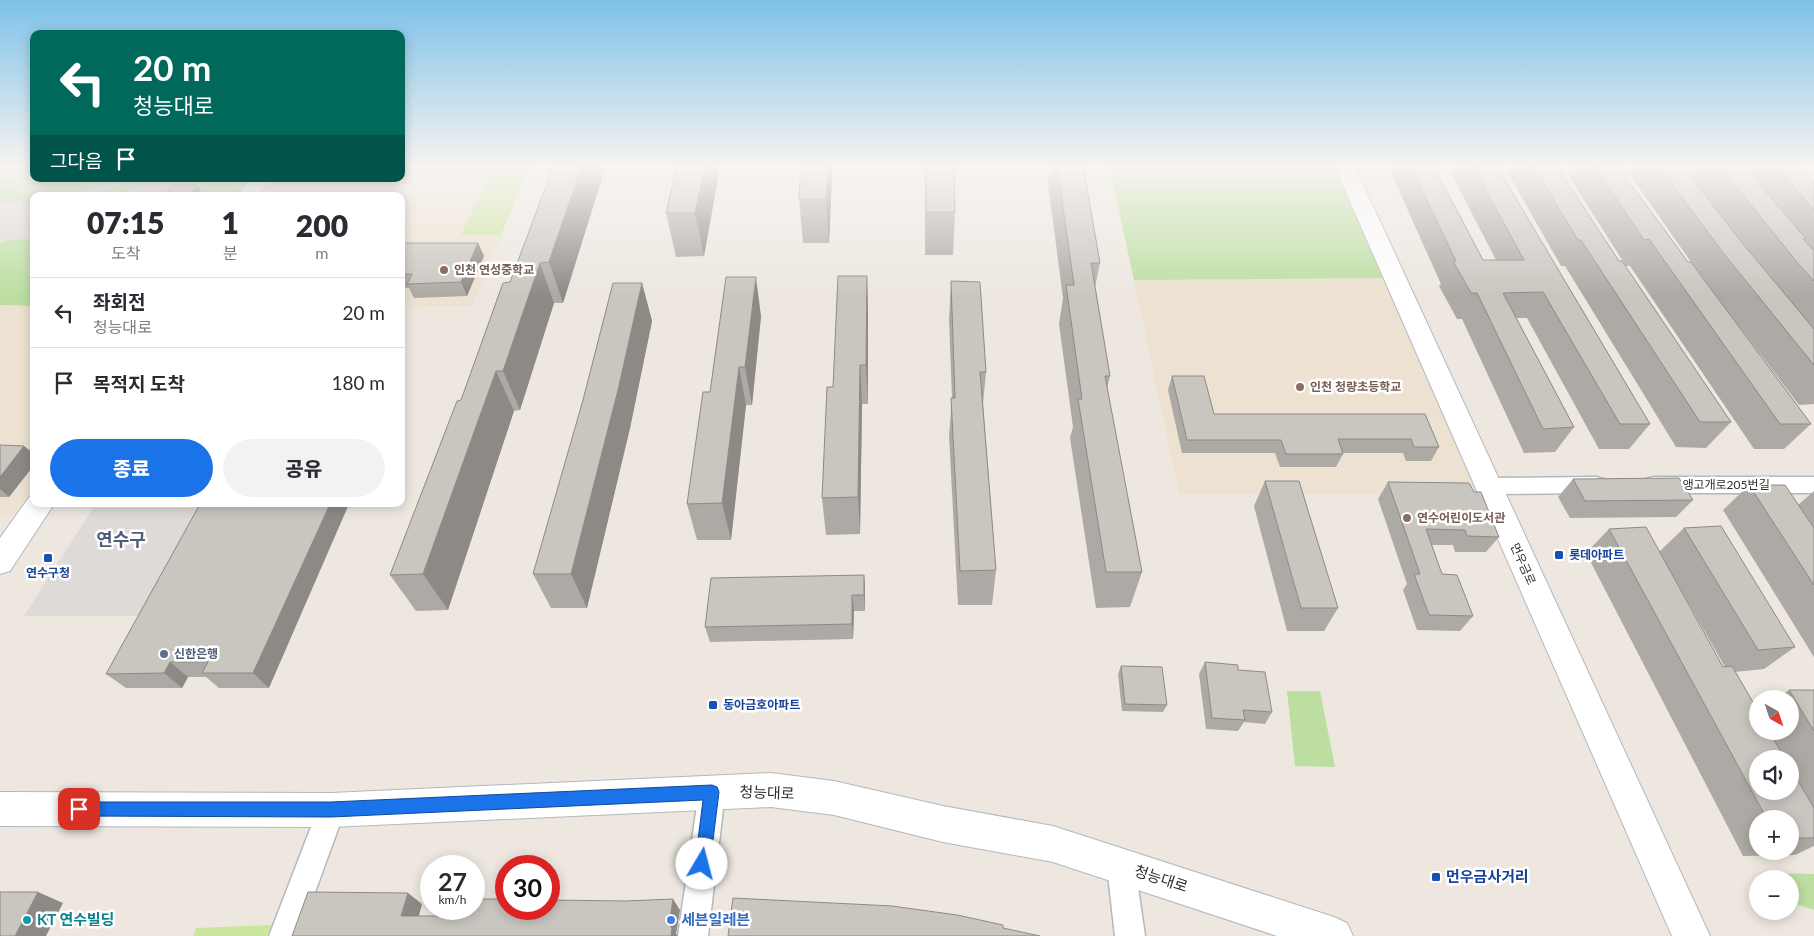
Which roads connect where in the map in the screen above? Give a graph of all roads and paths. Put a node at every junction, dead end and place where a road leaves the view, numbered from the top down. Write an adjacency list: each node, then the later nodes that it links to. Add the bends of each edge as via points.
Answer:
1 (1364, 209): 3 (main road, 먼우금로)
2 (1814, 485): 3 (street, 앵고개로205번길)
3 (1488, 486): 14 (main road, 먼우금로)
4 (38, 507): 5 (main road)
5 (0, 562)
6 (712, 792): 8 (main road, 청능대로); 9 (main road, 청능대로, via 771,790 834,798 943,824 1053,844); 11 (street)
7 (0, 809): 8 (main road, 청능대로)
8 (331, 810): 10 (street)
9 (1121, 866): 12 (street); 13 (main road, 청능대로)
10 (284, 936)
11 (692, 936)
12 (1130, 936)
13 (1334, 936)
14 (1691, 936)

